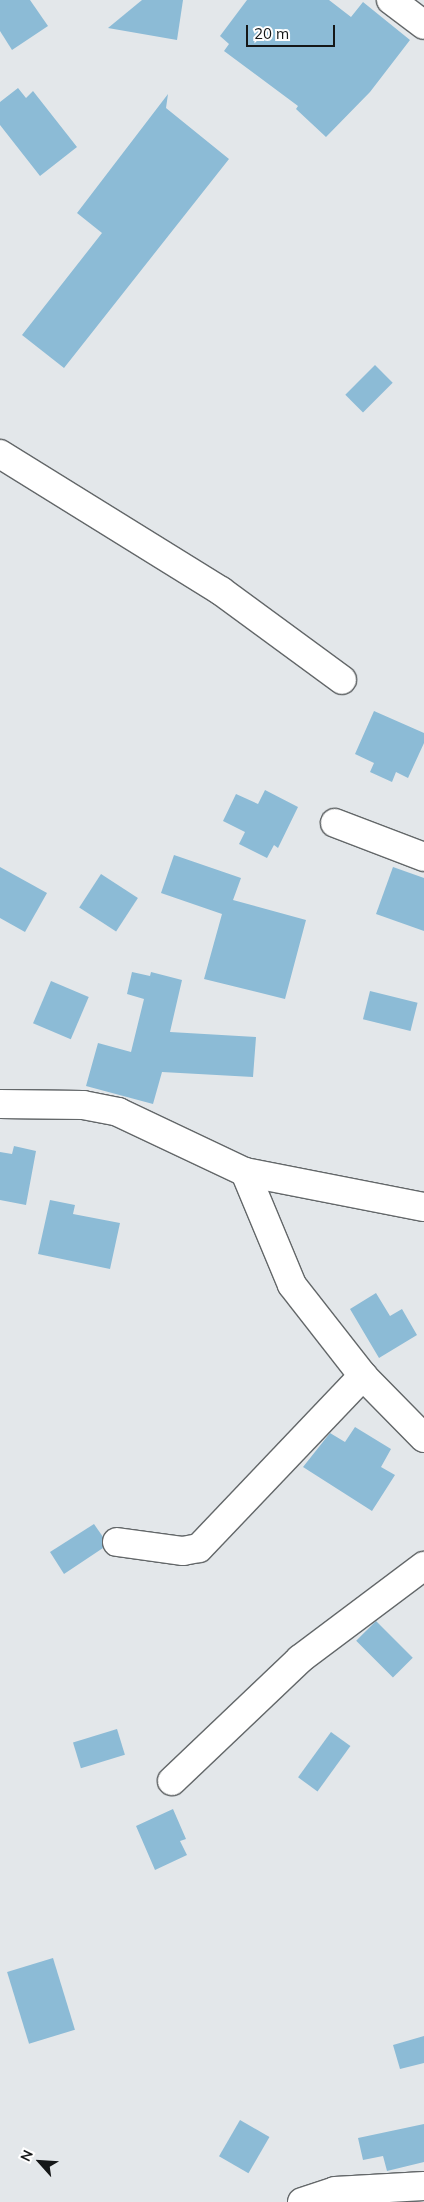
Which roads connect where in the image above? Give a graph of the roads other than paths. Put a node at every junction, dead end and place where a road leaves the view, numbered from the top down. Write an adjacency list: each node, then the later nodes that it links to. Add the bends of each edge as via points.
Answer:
1 (390, 0): 2 (street)
2 (424, 25)
3 (0, 454): 4 (street, via 221,592)
4 (342, 680)
5 (336, 823): 6 (street)
6 (424, 857)
7 (0, 1104): 8 (street, via 83,1105 118,1112)
8 (245, 1172): 9 (street); 10 (street, via 292,1286)
9 (424, 1207)
10 (363, 1376): 11 (street); 12 (street, via 199,1548 183,1551)
11 (424, 1438)
12 (117, 1542)
13 (424, 1566): 14 (street, via 300,1659)
14 (172, 1780)
15 (424, 2186): 16 (street, via 335,2191)
16 (302, 2202)

